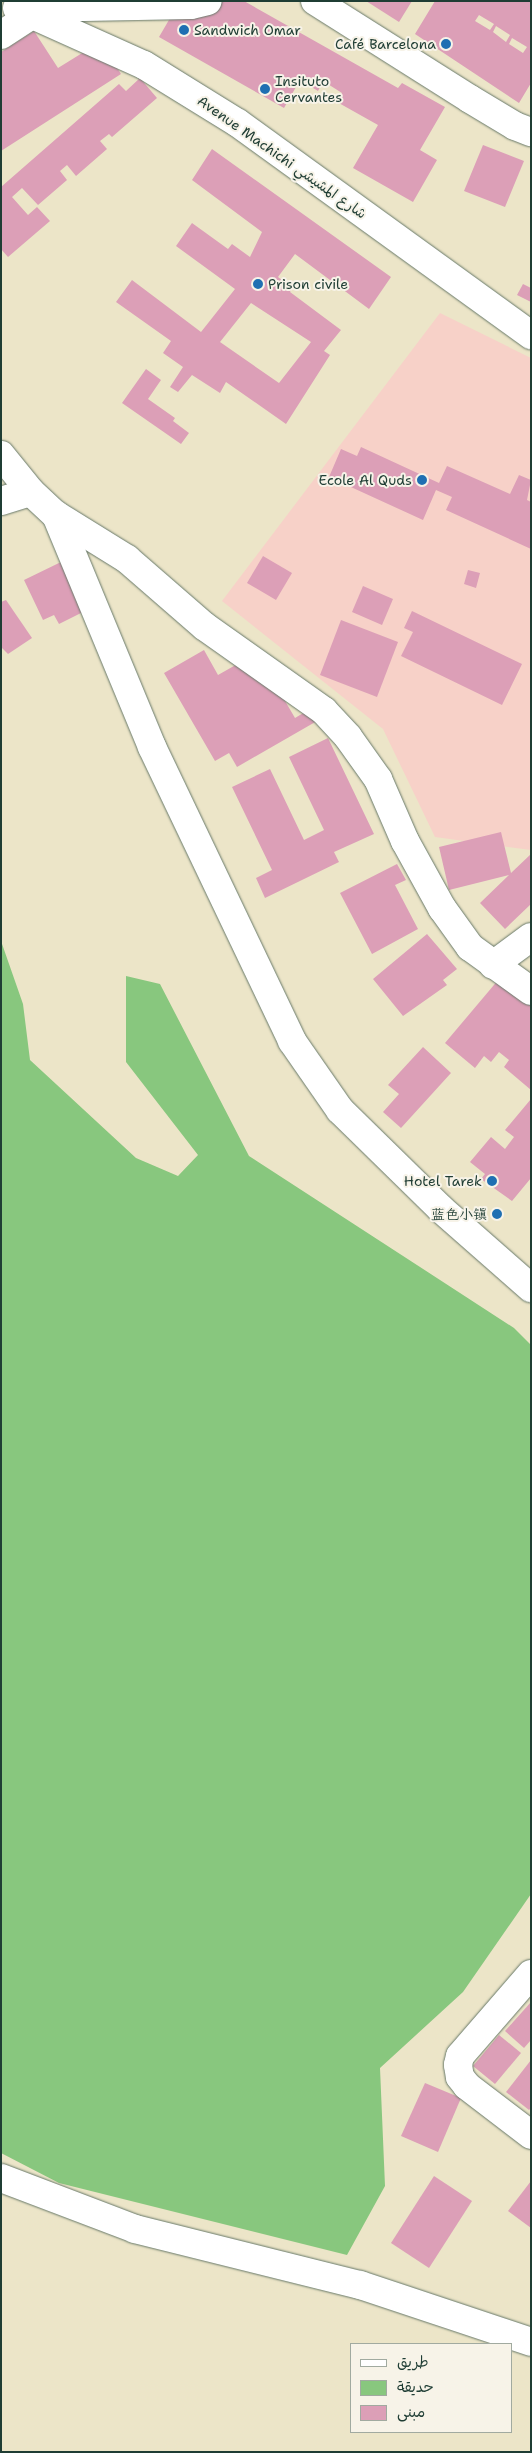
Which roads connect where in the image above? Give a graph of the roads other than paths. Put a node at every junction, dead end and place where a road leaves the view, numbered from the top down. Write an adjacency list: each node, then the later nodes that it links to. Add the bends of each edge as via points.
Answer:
1 (208, 1): 3 (street, via 182,5)
2 (315, 1): 5 (street, via 470,100)
3 (17, 9): 4 (street); 6 (street, Avenue Machichi شارع المشيشي, via 144,65 238,123)
4 (1, 35)
5 (531, 132)
6 (531, 335)
7 (1, 455): 8 (street)
8 (31, 492): 9 (street); 10 (street)
9 (1, 501)
10 (56, 515): 12 (street, via 127,559 204,626 324,711 348,737 378,779 405,841 442,908 470,947); 14 (street, via 152,747 292,1040 340,1110 441,1208)
11 (531, 937): 12 (street)
12 (493, 965): 13 (street)
13 (531, 991)
14 (531, 1288)
15 (531, 1974): 16 (street, via 460,2056 458,2065 460,2077 467,2086)
16 (531, 2135)
17 (1, 2178): 18 (street, via 135,2229 360,2285)
18 (531, 2342)

